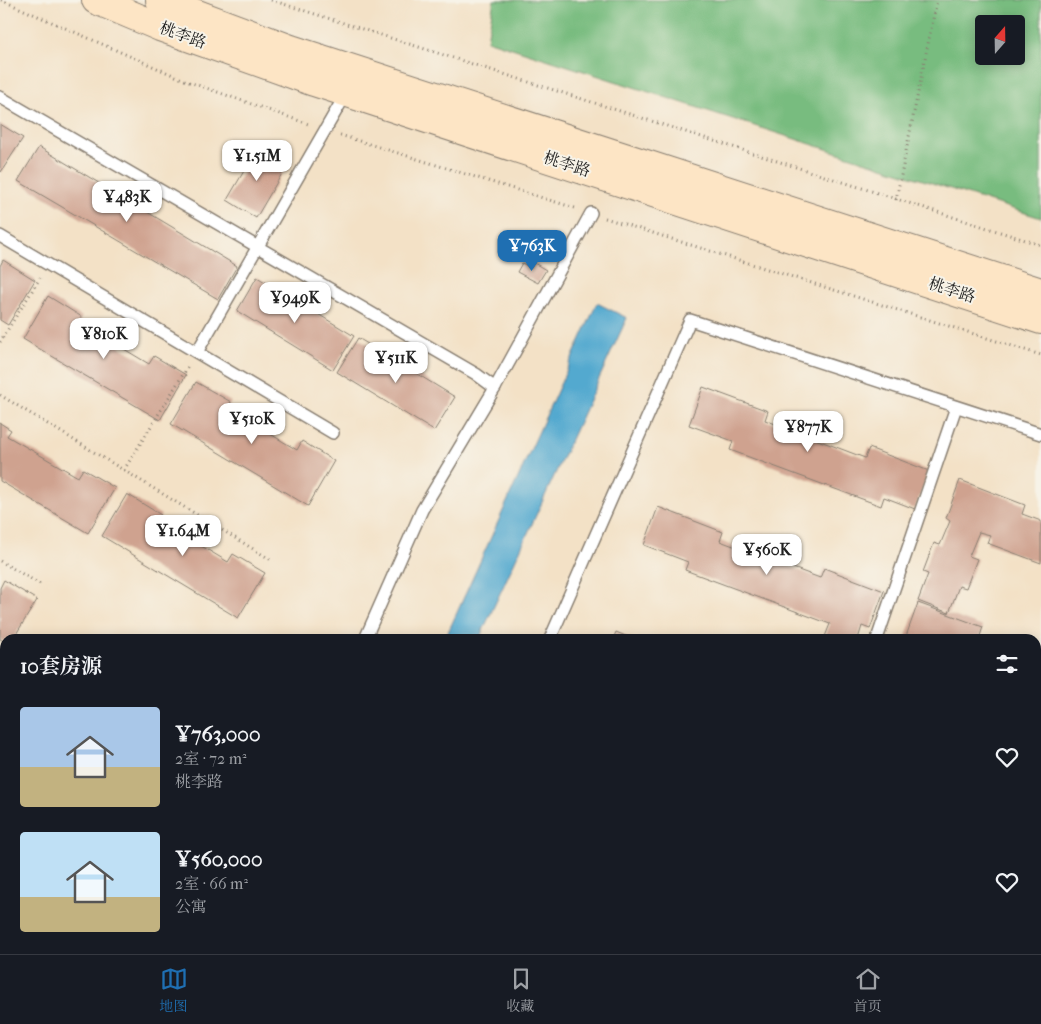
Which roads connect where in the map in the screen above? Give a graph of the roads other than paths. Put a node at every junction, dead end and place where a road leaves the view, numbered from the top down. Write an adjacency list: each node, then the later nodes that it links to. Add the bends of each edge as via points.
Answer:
1 (96, 0): 3 (main road, 桃李路, via 160,27)
2 (160, 0): 8 (main road, 桃李路, via 291,49)
3 (347, 92): 7 (lane); 9 (main road, 桃李路)
4 (0, 97): 7 (lane)
5 (591, 213): 11 (lane)
6 (0, 236): 10 (lane)
7 (257, 247): 10 (lane); 11 (lane)
8 (1041, 292)
9 (1041, 320)
10 (197, 352): 13 (lane)
11 (495, 388): 15 (lane, via 422,510)
12 (956, 406): 14 (lane); 16 (lane, via 690,320); 17 (lane)
13 (333, 433)
14 (1041, 434)
15 (367, 634)
16 (552, 634)
17 (878, 634)

